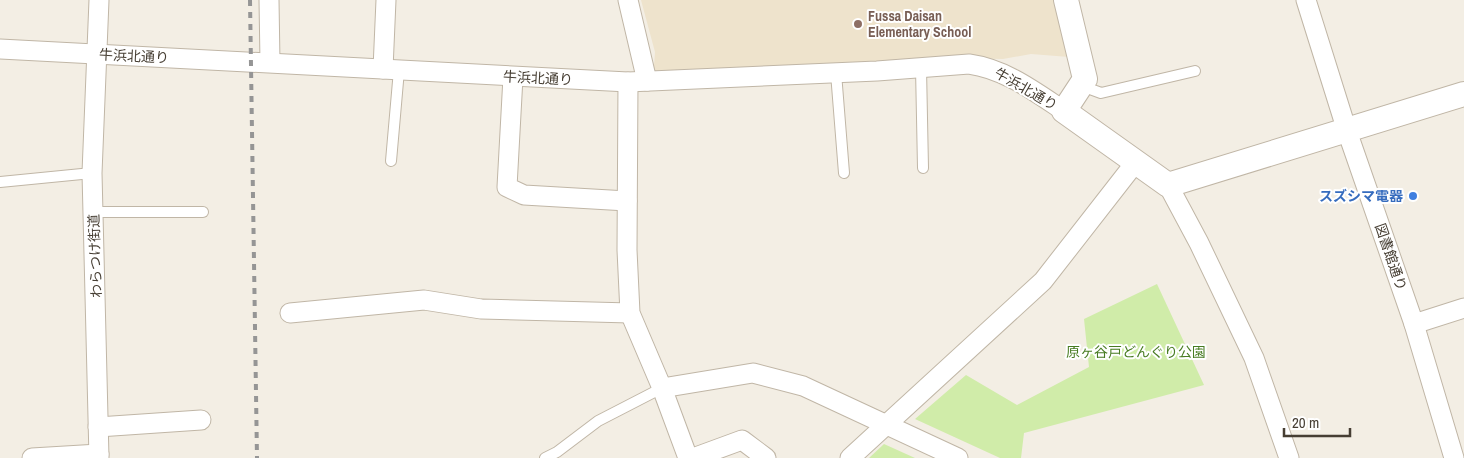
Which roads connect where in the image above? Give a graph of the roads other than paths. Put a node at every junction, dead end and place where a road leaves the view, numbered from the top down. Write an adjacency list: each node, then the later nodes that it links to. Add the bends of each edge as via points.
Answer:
1 (99, 0): 8 (street, わらつけ街道)
2 (269, 0): 9 (street)
3 (386, 0): 11 (street)
4 (628, 0): 15 (street)
5 (1066, 0): 17 (street, via 1085,71)
6 (1306, 0): 20 (street, 図書館通り)
7 (0, 49): 8 (street, 牛浜北通り)
8 (97, 54): 9 (street, 牛浜北通り); 24 (street, わらつけ街道)
9 (270, 62): 11 (street, 牛浜北通り)
10 (921, 68): 13 (street, 牛浜北通り); 19 (street, 牛浜北通り, via 982,66 1008,75); 23 (lane)
11 (391, 69): 14 (street, 牛浜北通り); 21 (lane)
12 (1195, 71): 17 (lane, via 1101,93)
13 (836, 73): 15 (street, 牛浜北通り); 25 (lane)
14 (513, 78): 16 (street, 牛浜北通り); 28 (street, via 507,187 524,195)
15 (647, 81): 16 (street, 牛浜北通り)
16 (628, 82): 28 (street)
17 (1082, 86): 19 (street)
18 (1464, 94): 20 (street)
19 (1064, 111): 22 (street)
20 (1347, 131): 27 (street); 34 (street, 図書館通り)
21 (391, 161)
22 (1134, 163): 27 (street); 37 (street, via 1043,281)
23 (923, 168)
24 (92, 173): 26 (lane); 29 (street, わらつけ街道)
25 (844, 173)
26 (0, 182)
27 (1168, 185): 48 (street, via 1254,358)
28 (627, 200): 32 (street)
29 (93, 212): 30 (lane); 38 (street, わらつけ街道)
30 (203, 212)
31 (1464, 308): 34 (street)
32 (630, 312): 33 (street, via 481,309 424,300); 35 (street)
33 (290, 313)
34 (1414, 324): 49 (street, 図書館通り)
35 (662, 388): 37 (street, via 753,373 803,386); 39 (lane, via 598,421); 43 (street)
36 (201, 420): 38 (street)
37 (887, 424): 46 (street); 47 (street)
38 (98, 427): 40 (street, わらつけ街道)
39 (558, 455): 42 (lane)
40 (99, 456): 41 (street)
41 (32, 458)
42 (545, 458)
43 (688, 458)
44 (693, 458): 45 (street, via 742,440)
45 (766, 458)
46 (850, 458)
47 (958, 458)
48 (1288, 458)
49 (1454, 458)

